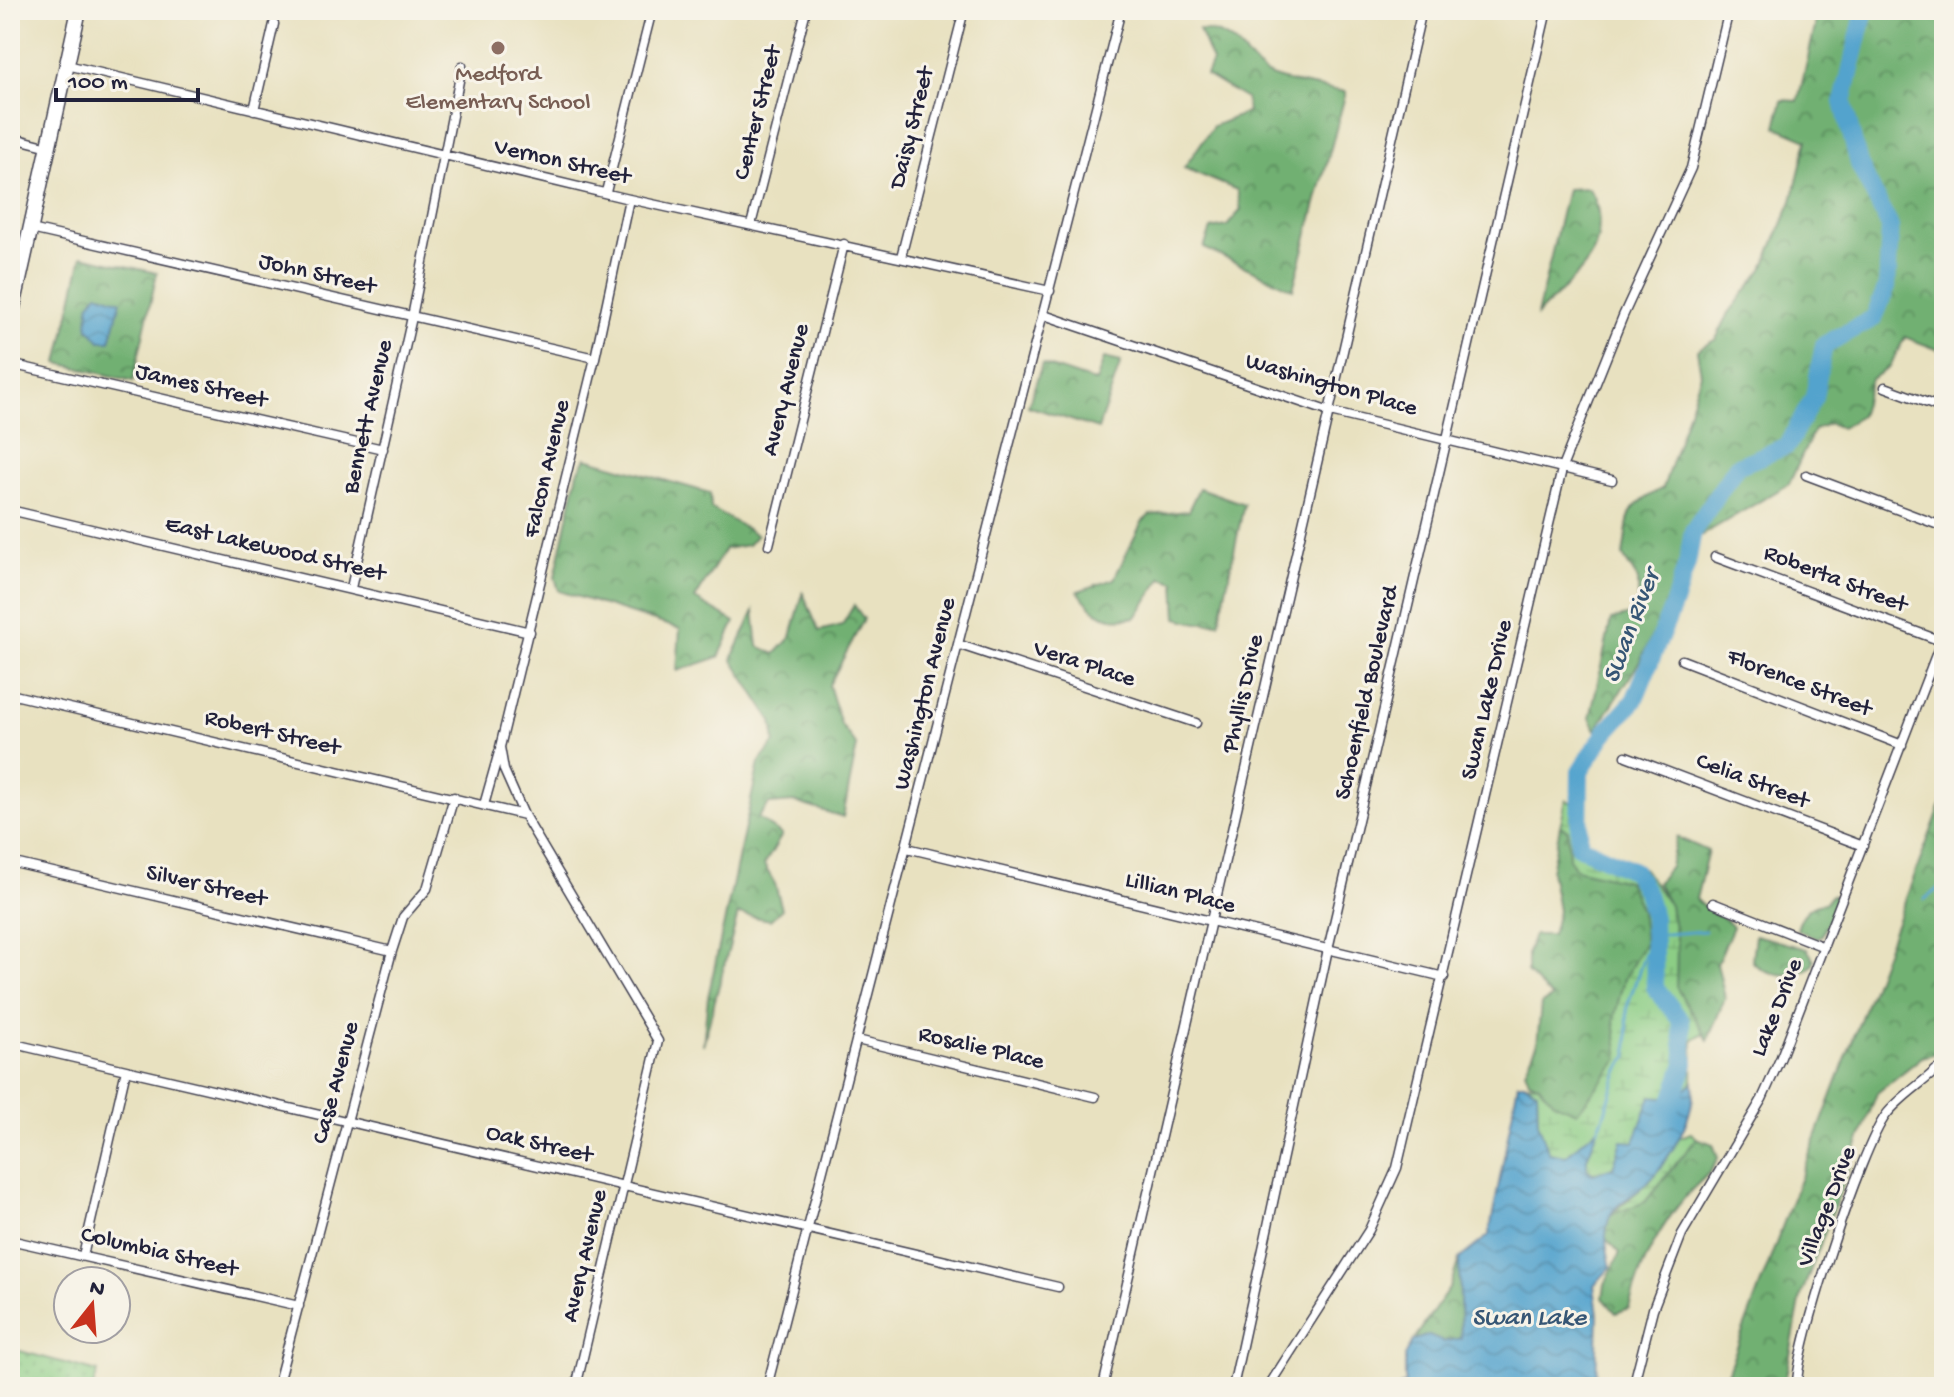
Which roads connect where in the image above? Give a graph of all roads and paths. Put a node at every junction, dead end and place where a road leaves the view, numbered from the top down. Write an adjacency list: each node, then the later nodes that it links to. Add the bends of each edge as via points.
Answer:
1 (79, 10): 10 (main road)
2 (652, 10): 16 (street)
3 (806, 10): 18 (street, Center Street)
4 (964, 10): 21 (street, Daisy Street)
5 (1121, 10): 22 (street, Washington Avenue)
6 (1422, 10): 30 (street, Phyllis Drive)
7 (1547, 10): 31 (street, Schoenfield Boulevard)
8 (1729, 10): 33 (street, Swan Lake Drive, via 1691,168)
9 (274, 24): 12 (street)
10 (67, 65): 12 (street, Vernon Street); 14 (main road)
11 (462, 66): 15 (street, Bennett Avenue)
12 (254, 110): 15 (street, Vernon Street)
13 (10, 137): 14 (street)
14 (49, 147): 19 (main road)
15 (446, 155): 16 (street, Vernon Street); 24 (street, Bennett Avenue)
16 (606, 192): 17 (street, Vernon Street)
17 (629, 199): 18 (street, Vernon Street); 26 (street, Falcon Avenue)
18 (751, 225): 20 (street, Vernon Street)
19 (31, 229): 24 (street, John Street); 25 (main road)
20 (844, 244): 21 (street, Vernon Street); 38 (street, Avery Avenue)
21 (901, 257): 22 (street, Vernon Street)
22 (1050, 291): 23 (street, Washington Avenue)
23 (1044, 315): 30 (street, Washington Place); 43 (street, Washington Avenue)
24 (412, 317): 26 (street, John Street); 32 (street, Bennett Avenue)
25 (10, 321)
26 (595, 358): 41 (street, Falcon Avenue)
27 (10, 364): 32 (street, James Street)
28 (1885, 387): 29 (street)
29 (1944, 409)
30 (1330, 412): 31 (street, Washington Place); 57 (street, Phyllis Drive)
31 (1448, 440): 33 (street, Washington Place); 59 (street, Schoenfield Boulevard)
32 (383, 449): 40 (street, Bennett Avenue)
33 (1563, 465): 35 (street, Washington Place); 61 (street, Swan Lake Drive)
34 (1806, 475): 37 (street)
35 (1612, 480)
36 (10, 510): 40 (street, East Lakewood Street)
37 (1944, 527)
38 (769, 545)
39 (1715, 557): 42 (street, Roberta Street)
40 (351, 588): 41 (street, East Lakewood Street)
41 (530, 632): 48 (street, Falcon Avenue)
42 (1943, 638): 47 (street, Lake Drive)
43 (960, 645): 46 (street, Vera Place); 54 (street, Washington Avenue)
44 (1682, 660): 47 (street, Florence Street)
45 (10, 694): 50 (street, Robert Street)
46 (1196, 723)
47 (1902, 745): 53 (street, Lake Drive)
48 (500, 747): 51 (street, Falcon Avenue); 52 (street)
49 (1626, 756): 53 (street, Celia Street)
50 (454, 797): 51 (street, Robert Street); 60 (street, Case Avenue, via 427,889 403,917)
51 (484, 805): 52 (street, Robert Street)
52 (524, 815): 68 (street, Avery Avenue, via 658,1041)
53 (1863, 846): 58 (street, Lake Drive)
54 (907, 848): 57 (street, Lillian Place); 62 (street, Washington Avenue)
55 (10, 862): 60 (street, Silver Street)
56 (1713, 903): 58 (street)
57 (1211, 923): 59 (street, Lillian Place); 77 (street, Phyllis Drive)
58 (1824, 947): 80 (street, Lake Drive, via 1762,1099 1682,1234 1653,1309)
59 (1328, 949): 61 (street, Lillian Place); 78 (street, Schoenfield Boulevard)
60 (392, 951): 67 (street, Case Avenue)
61 (1444, 977): 79 (street, Swan Lake Drive, via 1386,1195)
62 (857, 1040): 66 (street, Rosalie Place); 69 (street, Washington Avenue)
63 (10, 1043): 65 (street, Oak Street)
64 (1944, 1069): 81 (street, Village Drive, via 1936,1070 1885,1116 1812,1306)
65 (126, 1070): 67 (street, Oak Street); 71 (street)
66 (1095, 1097)
67 (348, 1122): 68 (street, Oak Street); 73 (street, Case Avenue)
68 (624, 1185): 69 (street, Oak Street); 75 (street, Avery Avenue)
69 (808, 1227): 72 (street, Oak Street); 76 (street, Washington Avenue)
70 (10, 1240): 71 (street, Columbia Street)
71 (83, 1256): 73 (street, Columbia Street)
72 (1058, 1287)
73 (299, 1306): 74 (street, Case Avenue)
74 (277, 1387)
75 (576, 1387)
76 (767, 1387)
77 (1103, 1387)
78 (1233, 1387)
79 (1268, 1387)
80 (1633, 1387)
81 (1797, 1387)

